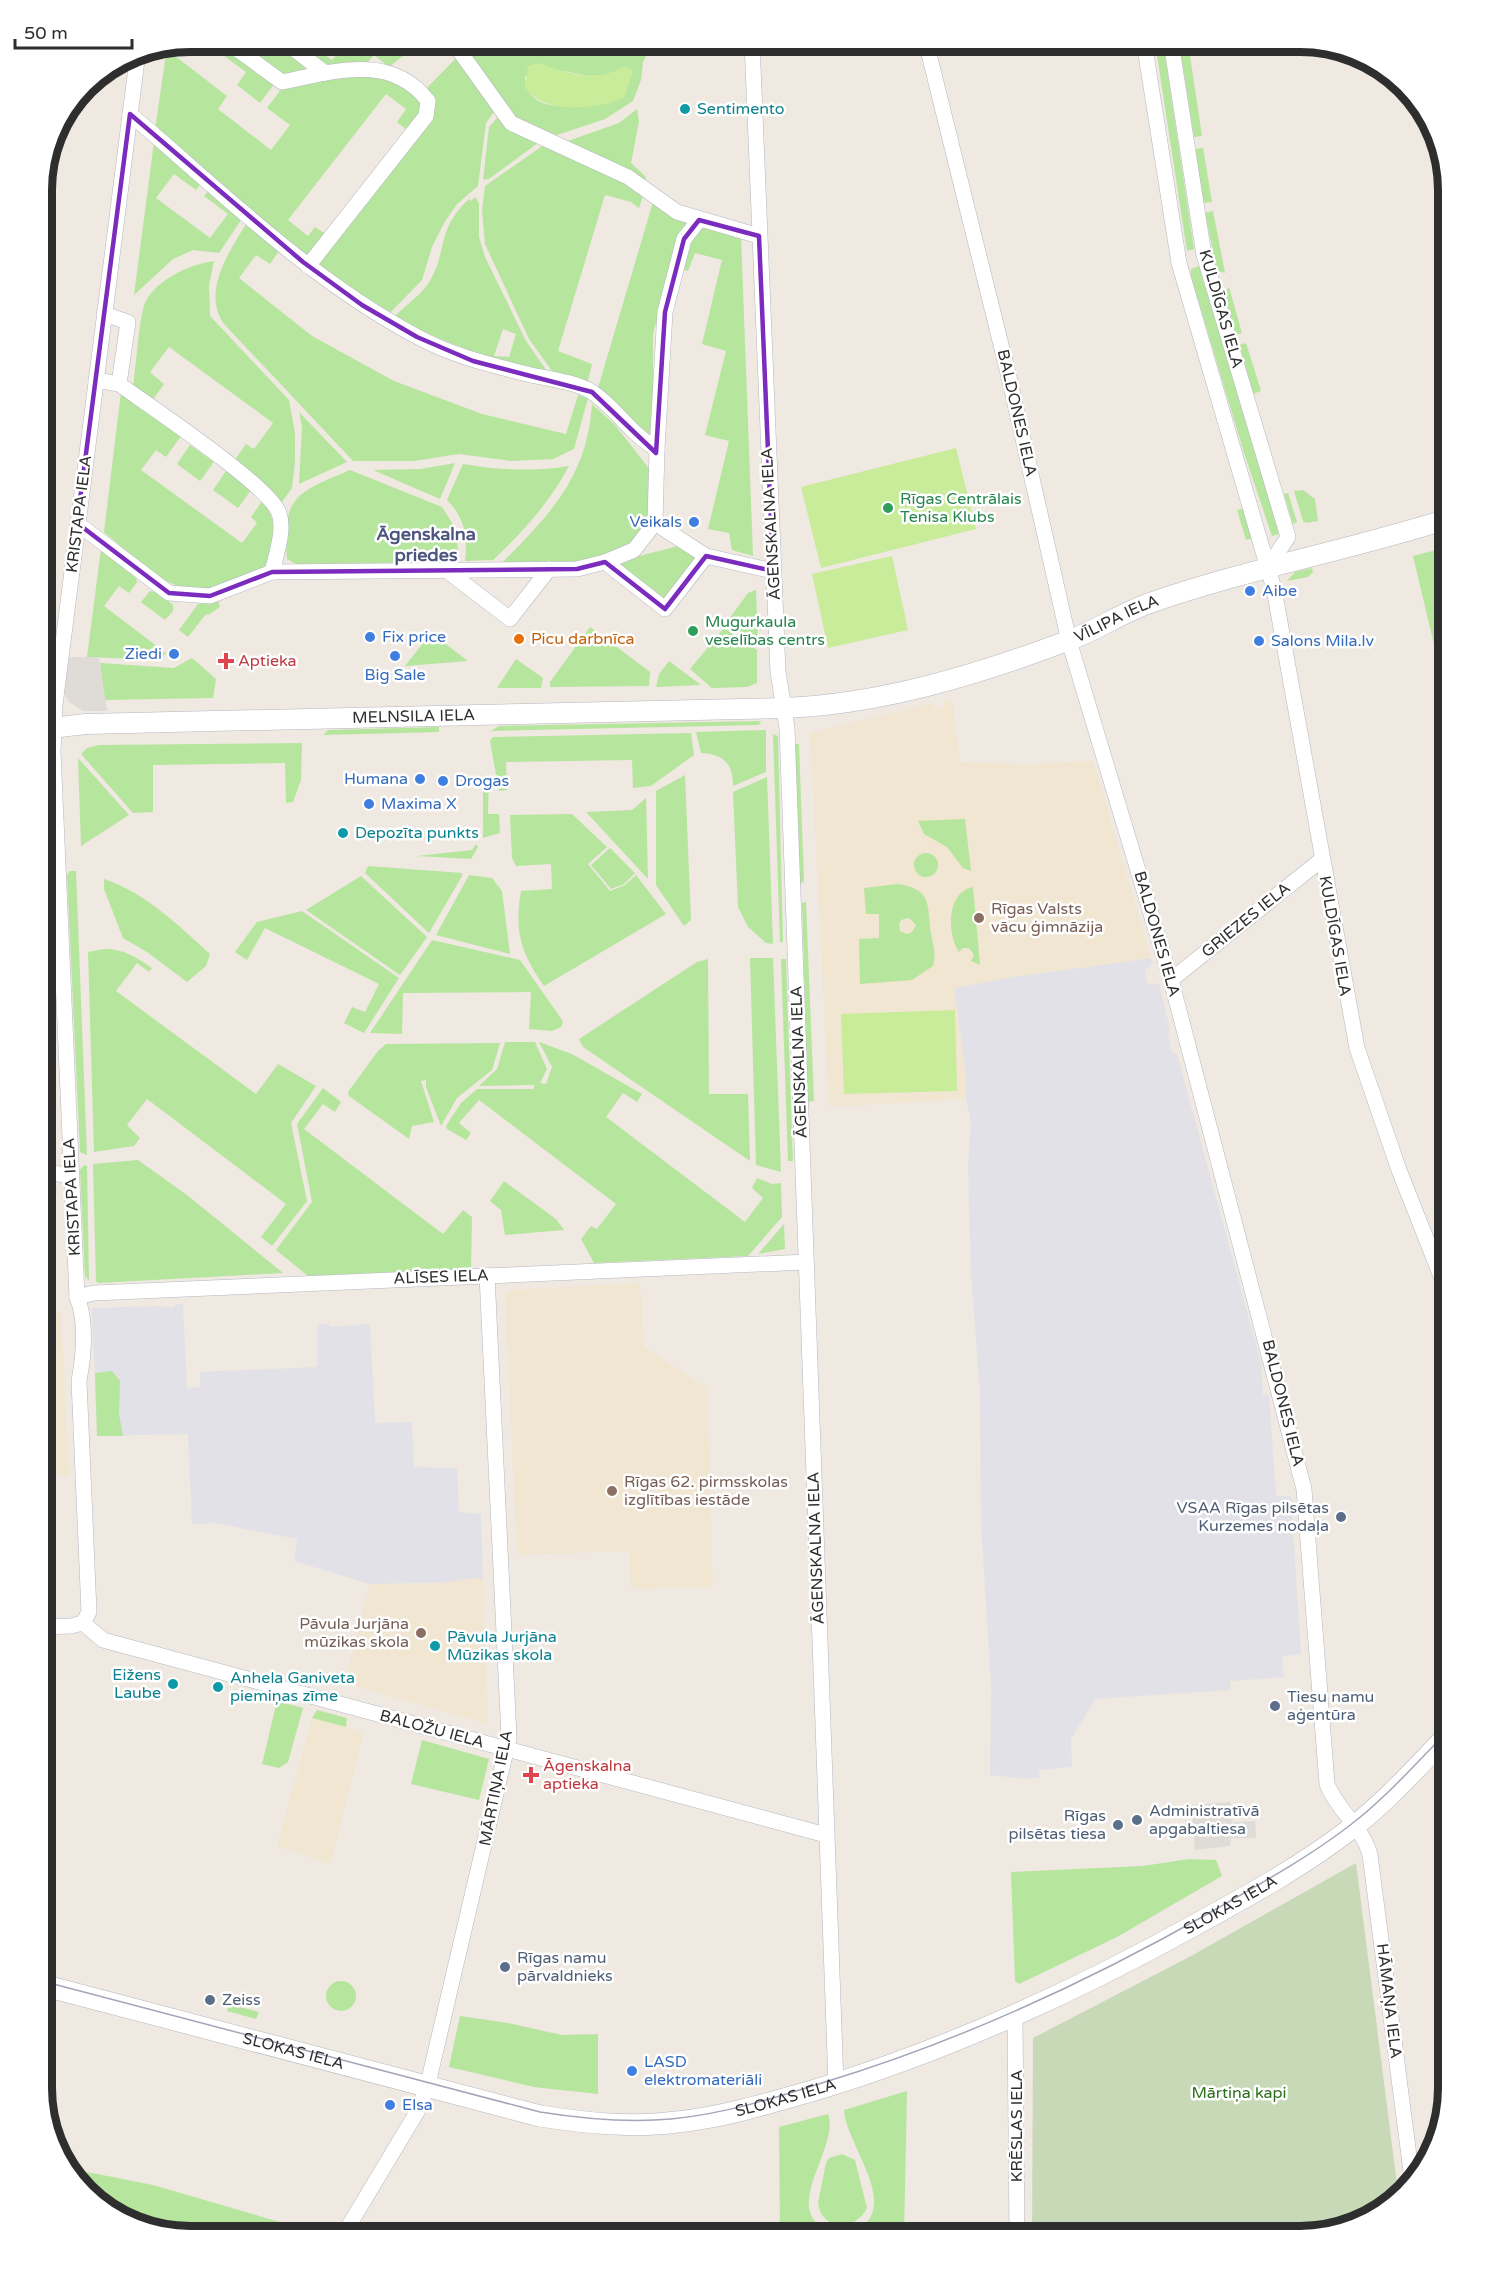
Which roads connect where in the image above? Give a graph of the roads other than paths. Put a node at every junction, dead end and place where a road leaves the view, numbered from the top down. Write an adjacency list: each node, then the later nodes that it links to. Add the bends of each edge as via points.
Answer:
1 (242, 53): 9 (street, via 282,82)
2 (299, 53): 9 (street)
3 (460, 53): 11 (street, via 511,123 628,177 677,212)
4 (752, 53): 12 (street, ĀGENSKALNA IELA)
5 (929, 53): 30 (street, BALDONES IELA)
6 (1146, 53): 14 (street, KULDĪGAS IELA)
7 (1173, 53): 13 (street, KULDĪGAS IELA)
8 (136, 64): 10 (street, KRISTAPA IELA)
9 (325, 73): 15 (street, via 376,68 418,89 430,107)
10 (130, 114): 15 (street); 16 (street, KRISTAPA IELA)
11 (699, 220): 12 (street); 19 (street, via 684,239 665,312)
12 (759, 236): 28 (street, ĀGENSKALNA IELA)
13 (1204, 255): 14 (street); 25 (street, KULDĪGAS IELA, via 1288,537)
14 (1179, 263): 25 (street, KULDĪGAS IELA)
15 (308, 267): 19 (street, via 417,337 473,361 592,392)
16 (104, 314): 17 (street, KRISTAPA IELA); 18 (street, via 128,322)
17 (96, 380): 18 (street); 22 (street, KRISTAPA IELA)
18 (119, 384): 29 (street, via 258,486 279,512 280,536)
19 (657, 449): 21 (street)
20 (1438, 522): 25 (street, VĪLIPA IELA)
21 (655, 523): 23 (street); 24 (street, via 634,550)
22 (77, 524): 29 (street, via 169,593 210,596); 31 (street, KRISTAPA IELA)
23 (706, 556): 24 (street, via 665,609); 28 (street)
24 (605, 562): 26 (street, via 578,569)
25 (1269, 566): 30 (street, VĪLIPA IELA, via 1147,604); 35 (street, KULDĪGAS IELA)
26 (549, 569): 27 (street); 27 (street, via 510,619)
27 (446, 570): 29 (street)
28 (773, 571): 32 (street, ĀGENSKALNA IELA, via 778,672)
29 (272, 572)
30 (1069, 641): 32 (street, VĪLIPA IELA, via 986,669 858,702); 36 (street, BALDONES IELA)
31 (53, 695)
32 (784, 708): 33 (street, MELNSILA IELA); 39 (street, ĀGENSKALNA IELA)
33 (53, 728)
34 (53, 823): 38 (street, KRISTAPA IELA)
35 (1321, 860): 36 (street, GRIEZES IELA); 40 (street, KULDĪGAS IELA, via 1357,1048)
36 (1171, 980): 47 (street, BALDONES IELA, via 1304,1488 1327,1784 1336,1804)
37 (52, 1173): 38 (street)
38 (70, 1176): 42 (street, KRISTAPA IELA)
39 (806, 1262): 41 (street, ALĪSES IELA); 48 (street, ĀGENSKALNA IELA)
40 (1438, 1268)
41 (487, 1275): 42 (street, ALĪSES IELA, via 94,1293); 46 (street, MĀRTIŅA IELA, via 510,1728)
42 (77, 1297): 43 (street, KRISTAPA IELA, via 82,1310 83,1361 79,1381 89,1612)
43 (83, 1623): 44 (street); 46 (street, BALOŽU IELA, via 103,1640)
44 (52, 1627)
45 (1438, 1746): 47 (main road, SLOKAS IELA)
46 (507, 1749): 48 (street, BALOŽU IELA); 52 (street, MĀRTIŅA IELA)
47 (1354, 1827): 50 (main road, SLOKAS IELA, via 1229,1906); 53 (street, HĀMAŅA IELA, via 1370,1855)
48 (826, 1835): 51 (street, ĀGENSKALNA IELA)
49 (52, 1988): 52 (main road, SLOKAS IELA)
50 (1015, 2016): 51 (main road, SLOKAS IELA, via 921,2055); 55 (street, KRĒSLAS IELA)
51 (836, 2084): 52 (main road, SLOKAS IELA, via 740,2111 642,2125 540,2116)
52 (428, 2088): 54 (street, MĀRTIŅA IELA)
53 (1411, 2169)
54 (349, 2226)
55 (1017, 2226)

